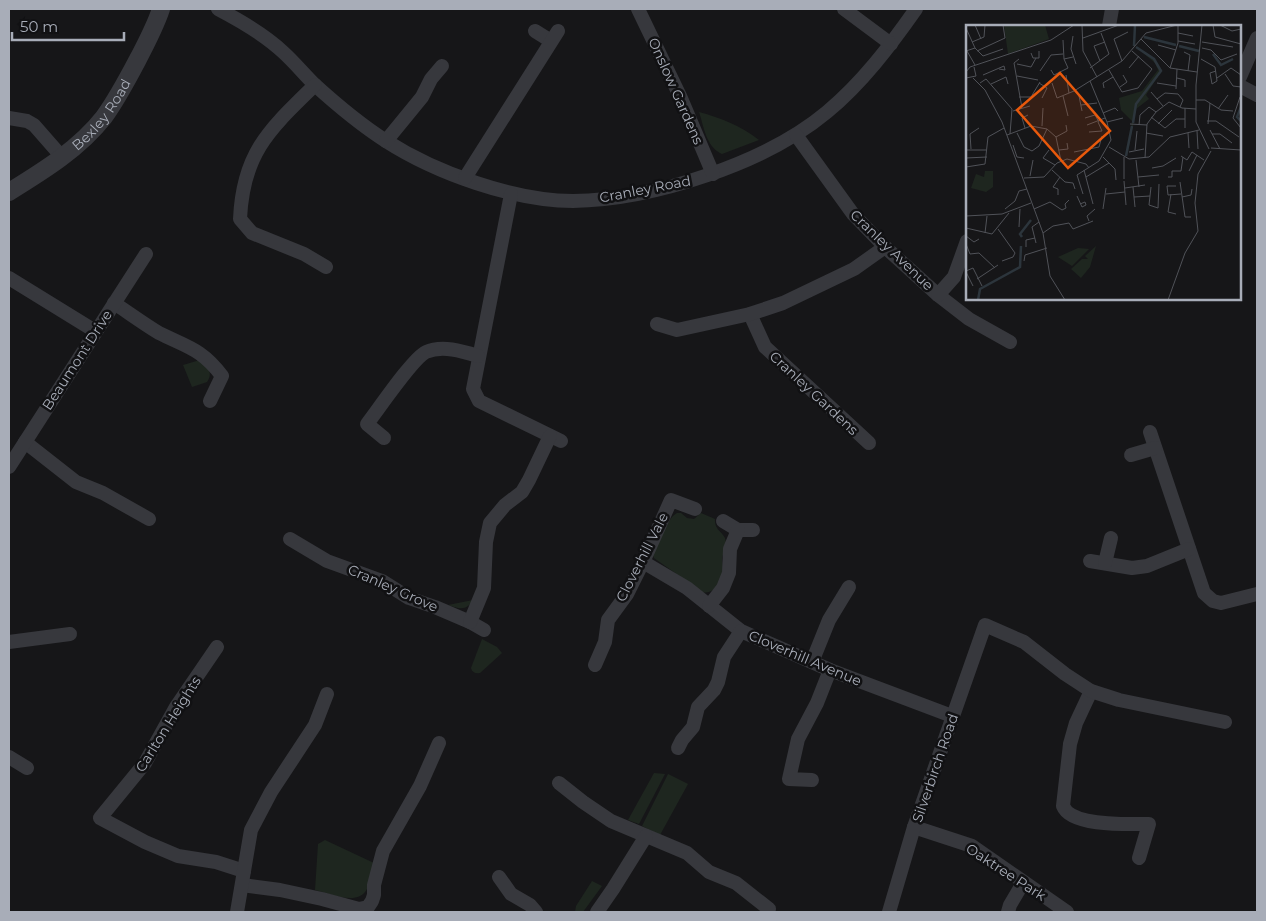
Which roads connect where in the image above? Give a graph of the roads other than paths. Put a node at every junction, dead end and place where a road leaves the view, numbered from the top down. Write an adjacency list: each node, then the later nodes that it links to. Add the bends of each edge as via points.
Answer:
1 (161, 9): 19 (street, Bexley Road, via 108,111)
2 (218, 9): 13 (street, Cranley Road, via 246,24 282,51)
3 (638, 9): 20 (street, Onslow Gardens, via 680,96)
4 (844, 9): 10 (street)
5 (916, 9): 10 (street, Cranley Road)
6 (1112, 9): 7 (street)
7 (1109, 25)
8 (535, 31): 21 (street, via 555,36)
9 (1257, 38): 12 (street)
10 (891, 44): 17 (street, Cranley Road, via 857,84)
11 (442, 66): 18 (street, via 422,97)
12 (1241, 74)
13 (315, 85): 18 (street, Cranley Road); 27 (street, via 278,120 252,158 241,197 240,219 252,233 304,254)
14 (1241, 87): 15 (street)
15 (1257, 95)
16 (9, 118): 19 (street, via 34,125)
17 (796, 135): 20 (street, Cranley Road); 25 (street, Cranley Avenue, via 852,214)
18 (386, 141): 21 (street, Cranley Road)
19 (62, 158): 22 (street, Bexley Road)
20 (712, 174): 23 (street, Cranley Road, via 615,198 573,201)
21 (465, 178): 23 (street, Cranley Road)
22 (9, 192)
23 (511, 194): 35 (street)
24 (966, 244): 29 (street, via 954,277)
25 (885, 247): 29 (street, Cranley Avenue); 31 (street, via 854,269 783,303)
26 (146, 254): 30 (street, Beaumont Drive)
27 (326, 267)
28 (9, 278): 33 (street)
29 (938, 295): 34 (street, Cranley Avenue, via 969,319)
30 (114, 303): 33 (street, Beaumont Drive); 36 (street, via 158,332 196,350 214,365 222,376)
31 (750, 314): 32 (street, via 677,330); 40 (street, Cranley Gardens, via 765,347)
32 (657, 324)
33 (95, 331): 39 (street, Beaumont Drive)
34 (1010, 342)
35 (478, 356): 38 (street, via 449,348 425,352 367,424); 58 (street, via 473,389 479,402 556,438 522,492 490,523 484,588)
36 (210, 401)
37 (1150, 432): 41 (street)
38 (384, 438)
39 (25, 442): 43 (street, Beaumont Drive); 45 (street, via 76,482)
40 (869, 443)
41 (1155, 448): 42 (street); 51 (street)
42 (1131, 455)
43 (9, 467)
44 (695, 509): 53 (street, Cloverhill Vale, via 671,500)
45 (149, 519)
46 (723, 521): 47 (street)
47 (738, 530): 48 (street); 57 (street, via 730,549 729,573 723,588)
48 (753, 530)
49 (1111, 538): 54 (street)
50 (290, 539): 58 (street, Cranley Grove, via 327,561 382,581 409,598)
51 (1189, 550): 54 (street, via 1147,566 1132,568); 56 (street, via 1204,593 1213,601 1221,603)
52 (1090, 561): 54 (street)
53 (644, 562): 57 (street, Cloverhill Avenue, via 687,588); 65 (street, Cloverhill Vale, via 608,620 605,642)
54 (1105, 563)
55 (849, 587): 64 (street, via 829,620)
56 (1257, 594)
57 (709, 606): 60 (street, Cloverhill Avenue)
58 (470, 622): 59 (street, Cranley Grove)
59 (484, 630)
60 (741, 631): 64 (street, Cloverhill Avenue); 72 (street, via 724,657 714,690 698,707 693,727)
61 (70, 634): 62 (street)
62 (9, 642)
63 (217, 647): 80 (street, Carlton Heights, via 176,707 145,763 100,818 178,856 216,862)
64 (812, 662): 66 (street, Cloverhill Avenue)
65 (595, 665)
66 (830, 670): 69 (street, Cloverhill Avenue); 75 (street, via 798,739 789,779)
67 (1091, 691): 69 (street, Silverbirch Road, via 1024,642 985,625); 70 (street); 79 (street, via 1070,744 1063,806 1065,812 1072,816 1106,824 1149,824)
68 (327, 694): 80 (street, via 315,725 271,792 251,830)
69 (952, 716): 77 (street, Silverbirch Road)
70 (1225, 722)
71 (439, 743): 83 (street, via 420,786 383,850 374,895 368,907 360,909)
72 (678, 748)
73 (9, 757): 74 (street)
74 (27, 768)
75 (812, 780)
76 (559, 782): 78 (street, via 611,821)
77 (914, 827): 82 (street, Oaktree Park, via 972,846); 88 (street, Silverbirch Road)
78 (646, 836): 84 (street, via 687,853 709,872 736,883); 87 (street)
79 (1139, 858)
80 (244, 871): 83 (street)
81 (499, 877): 86 (street, via 511,894)
82 (1023, 883): 89 (street); 90 (street, Oaktree Park)
83 (242, 885): 85 (street)
84 (770, 909)
85 (237, 912)
86 (536, 912)
87 (597, 912)
88 (889, 912)
89 (1008, 912)
90 (1067, 912)

